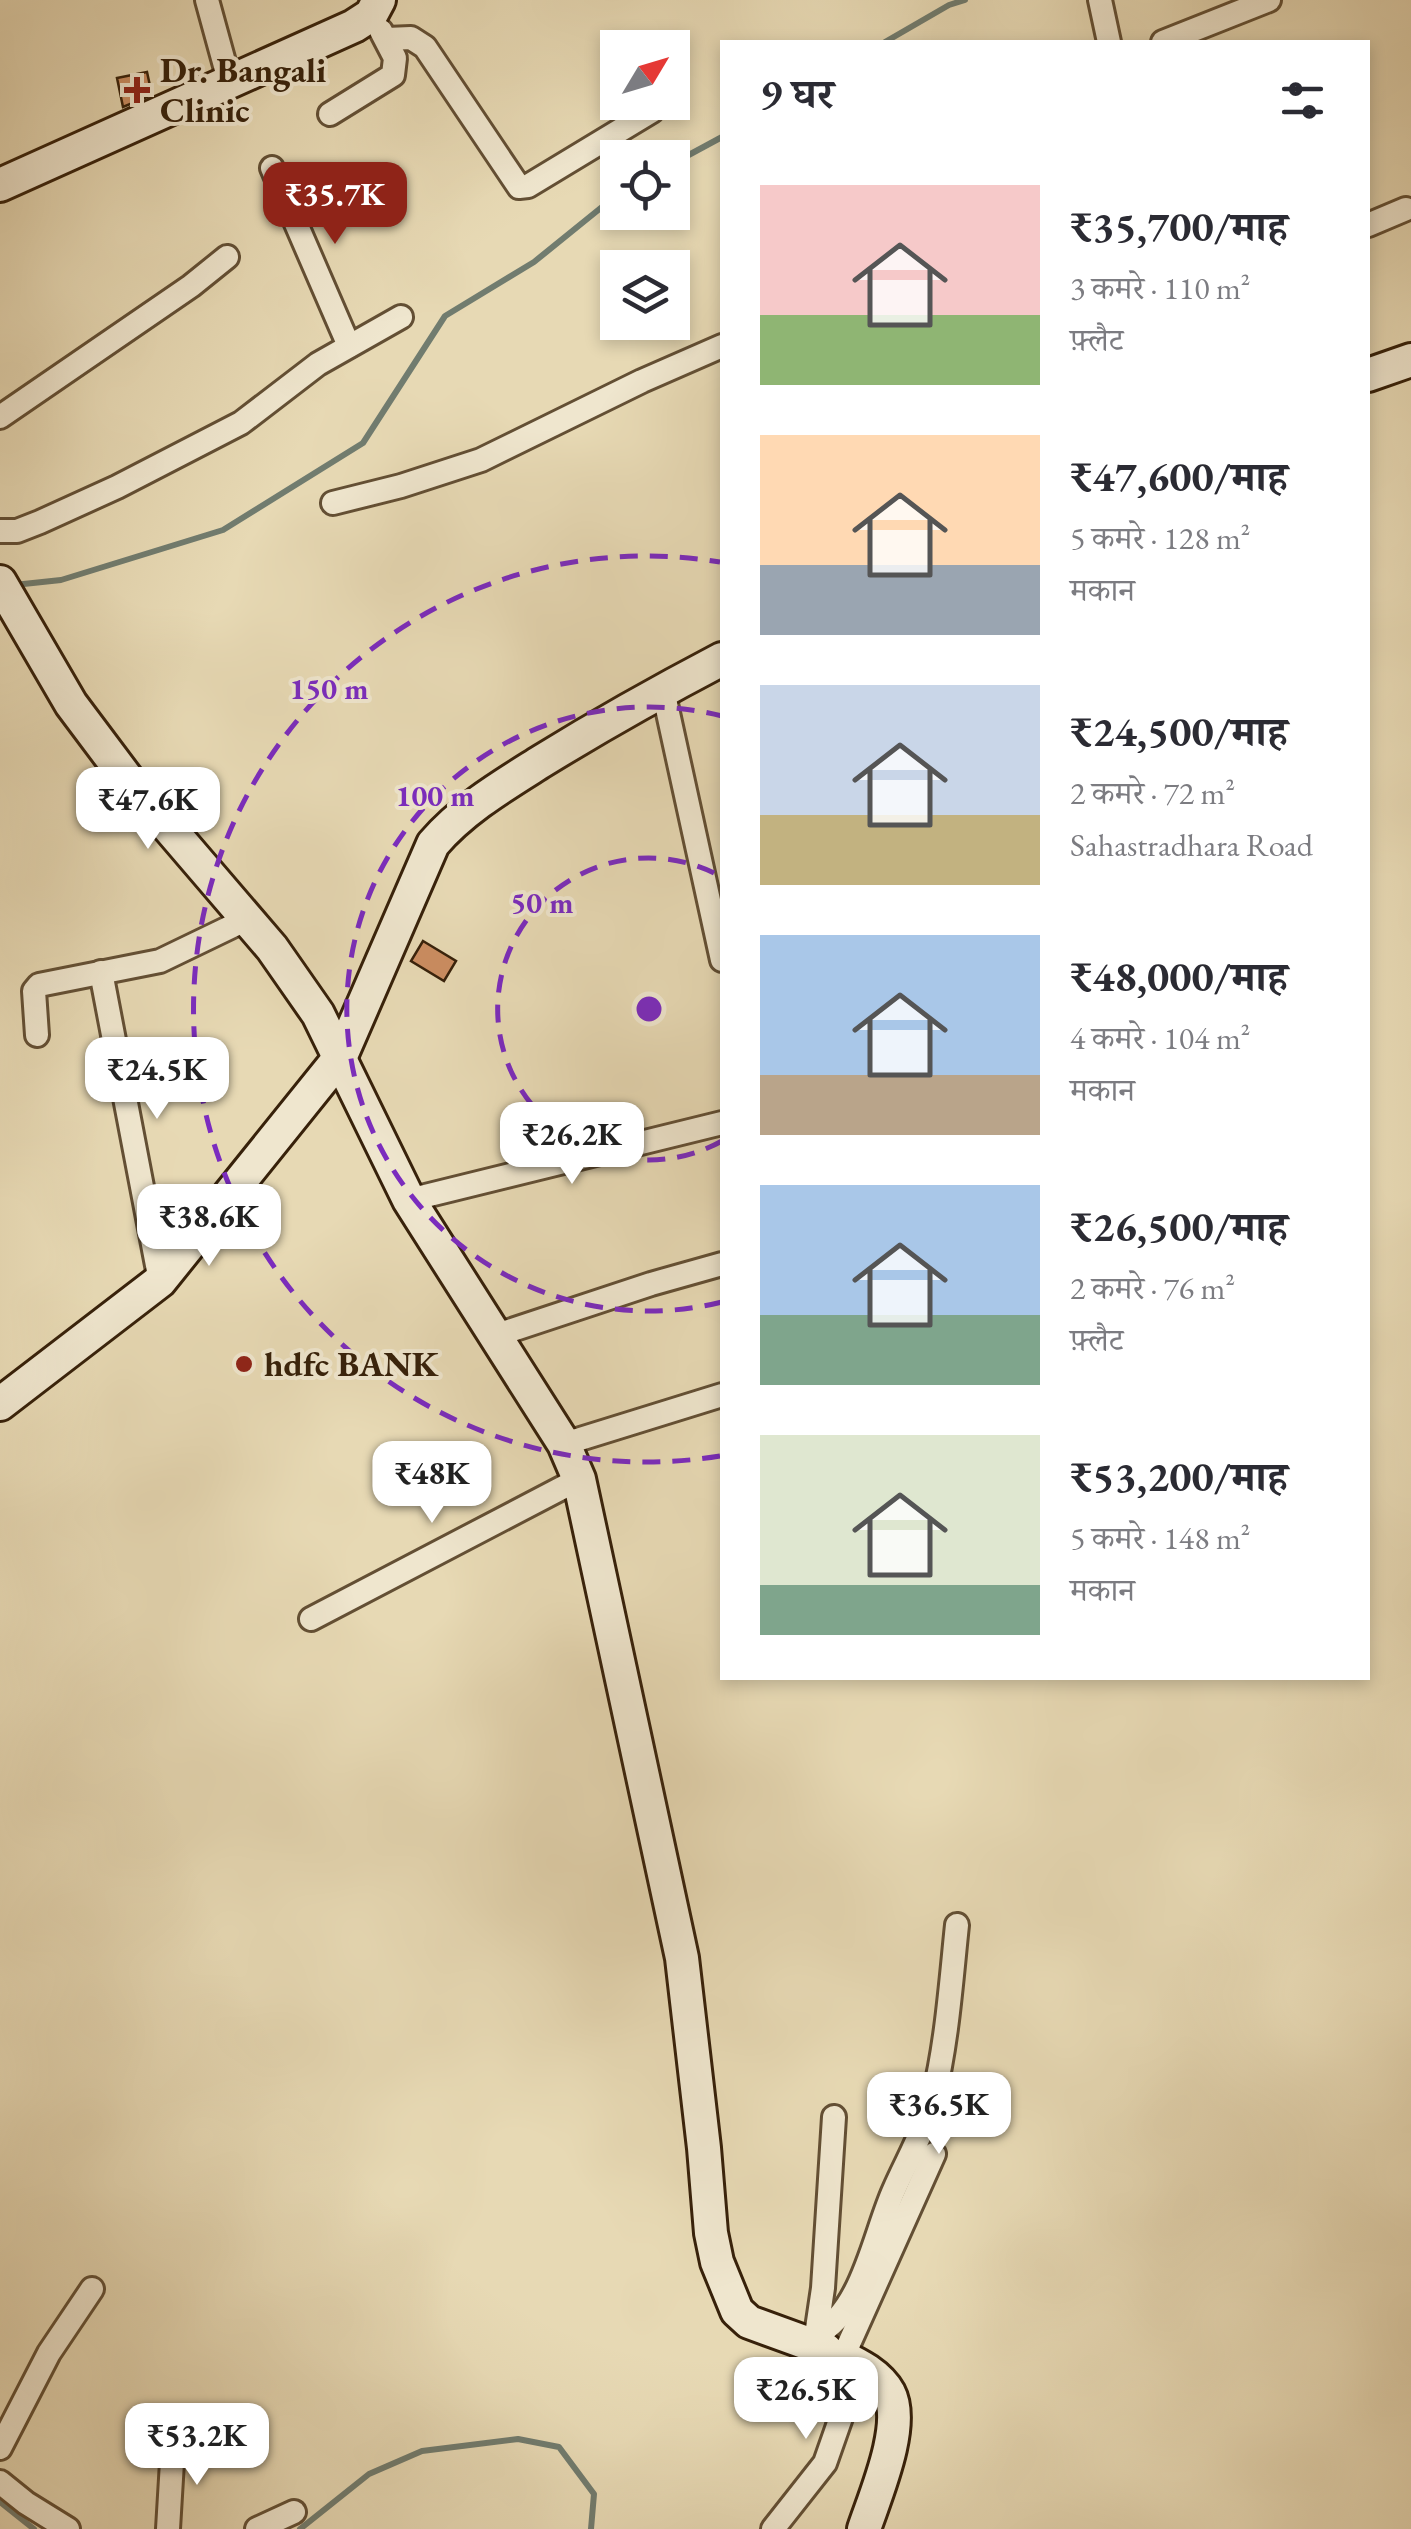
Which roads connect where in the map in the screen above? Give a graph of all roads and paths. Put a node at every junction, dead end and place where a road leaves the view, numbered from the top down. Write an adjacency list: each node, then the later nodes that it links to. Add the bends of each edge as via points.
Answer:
1 (207, 0): 7 (street)
2 (1100, 0): 5 (street)
3 (1269, 0): 6 (street)
4 (379, 18): 7 (street); 8 (street, via 395,58 393,75); 9 (street, via 424,46 519,187)
5 (1109, 40)
6 (1167, 40)
7 (230, 84): 11 (street)
8 (330, 114)
9 (637, 120)
10 (272, 168): 16 (street)
11 (0, 185)
12 (1406, 209): 13 (street)
13 (1370, 224)
14 (226, 257): 20 (street)
15 (401, 318): 16 (street)
16 (349, 346): 22 (street, via 218,435 40,522)
17 (720, 347): 21 (street, via 480,460)
18 (1411, 360): 19 (street)
19 (1370, 374)
20 (0, 417)
21 (333, 504)
22 (0, 531)
23 (0, 582): 26 (street, via 71,704)
24 (720, 660): 25 (street)
25 (663, 690): 27 (street); 30 (street, via 448,826 433,844)
26 (245, 920): 28 (street, via 160,961); 30 (street, via 289,972)
27 (720, 951)
28 (100, 972): 29 (street, via 39,985); 34 (street)
29 (37, 1034)
30 (341, 1056): 32 (street); 34 (street)
31 (720, 1122): 32 (street)
32 (409, 1200): 35 (street)
33 (720, 1265): 35 (street)
34 (160, 1281): 37 (street)
35 (494, 1336): 38 (street)
36 (720, 1396): 38 (street)
37 (0, 1404)
38 (564, 1444): 39 (street)
39 (578, 1479): 40 (street); 45 (street, via 682,1958 717,2262 737,2311 750,2322)
40 (311, 1620)
41 (957, 1925): 45 (street, via 936,2084 923,2130 832,2325)
42 (834, 2117): 45 (street)
43 (934, 2154): 45 (street)
44 (92, 2289): 47 (street, via 49,2352)
45 (833, 2351): 53 (street, via 824,2463); 54 (street, via 873,2375 889,2392 894,2412 892,2440)
46 (173, 2444): 51 (street)
47 (0, 2448)
48 (0, 2482): 50 (street)
49 (294, 2512): 52 (street)
50 (68, 2529)
51 (168, 2529)
52 (257, 2529)
53 (773, 2529)
54 (864, 2529)

